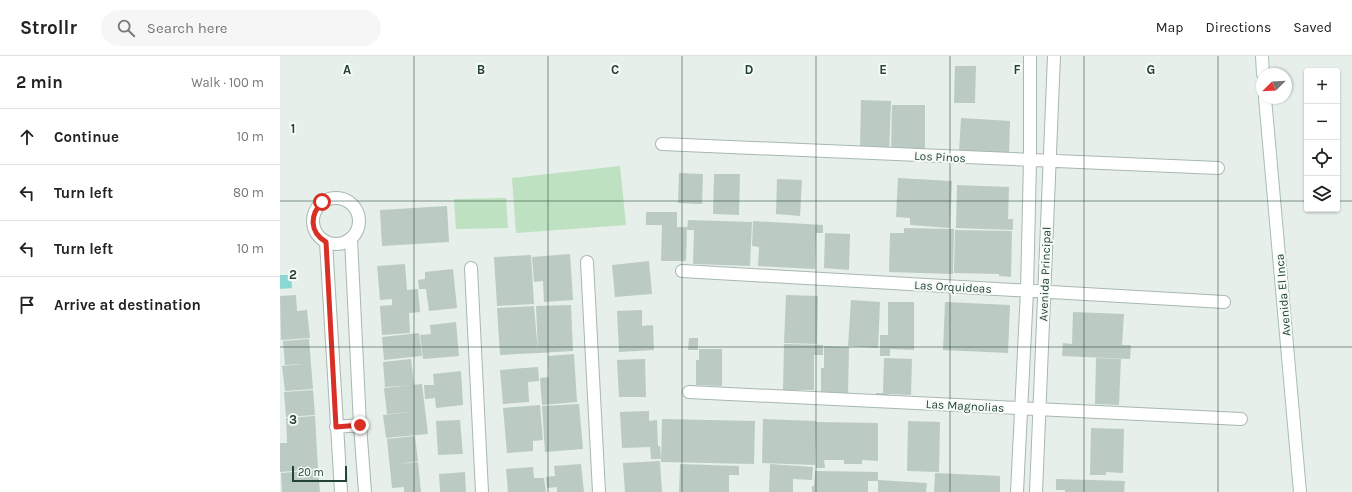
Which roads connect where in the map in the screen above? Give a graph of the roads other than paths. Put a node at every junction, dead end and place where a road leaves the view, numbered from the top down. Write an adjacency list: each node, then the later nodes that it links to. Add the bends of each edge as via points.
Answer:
1 (1030, 56): 7 (street, Avenida Principal)
2 (1054, 56): 8 (street, Avenida Principal)
3 (1262, 56): 4 (street)
4 (1263, 68)
5 (1266, 104): 30 (street, Avenida El Inca)
6 (662, 144): 7 (street, Los Pinos)
7 (1030, 161): 8 (street, Los Pinos); 15 (street, Avenida Principal)
8 (1050, 161): 9 (street, Los Pinos); 16 (street, Avenida Principal)
9 (1218, 168)
10 (351, 239): 11 (street, via 337,244); 11 (street, via 359,227 358,211 346,199 338,197 322,202 313,216 316,232); 22 (street)
11 (326, 242): 23 (street)
12 (587, 262): 27 (street)
13 (472, 268): 26 (street)
14 (682, 271): 15 (street, Las Orquideas)
15 (1027, 291): 16 (street, Las Orquideas); 19 (street, Avenida Principal)
16 (1044, 292): 17 (street, Las Orquideas); 20 (street, Avenida Principal)
17 (1224, 302)
18 (689, 392): 19 (street, Las Magnolias)
19 (1021, 408): 20 (street, Las Magnolias); 28 (street, Avenida Principal)
20 (1040, 409): 21 (street, Las Magnolias); 29 (street, Avenida Principal)
21 (1241, 419)
22 (360, 425): 23 (street); 25 (street)
23 (336, 427): 24 (street)
24 (341, 492)
25 (365, 492)
26 (482, 492)
27 (599, 492)
28 (1017, 492)
29 (1036, 492)
30 (1300, 492)

